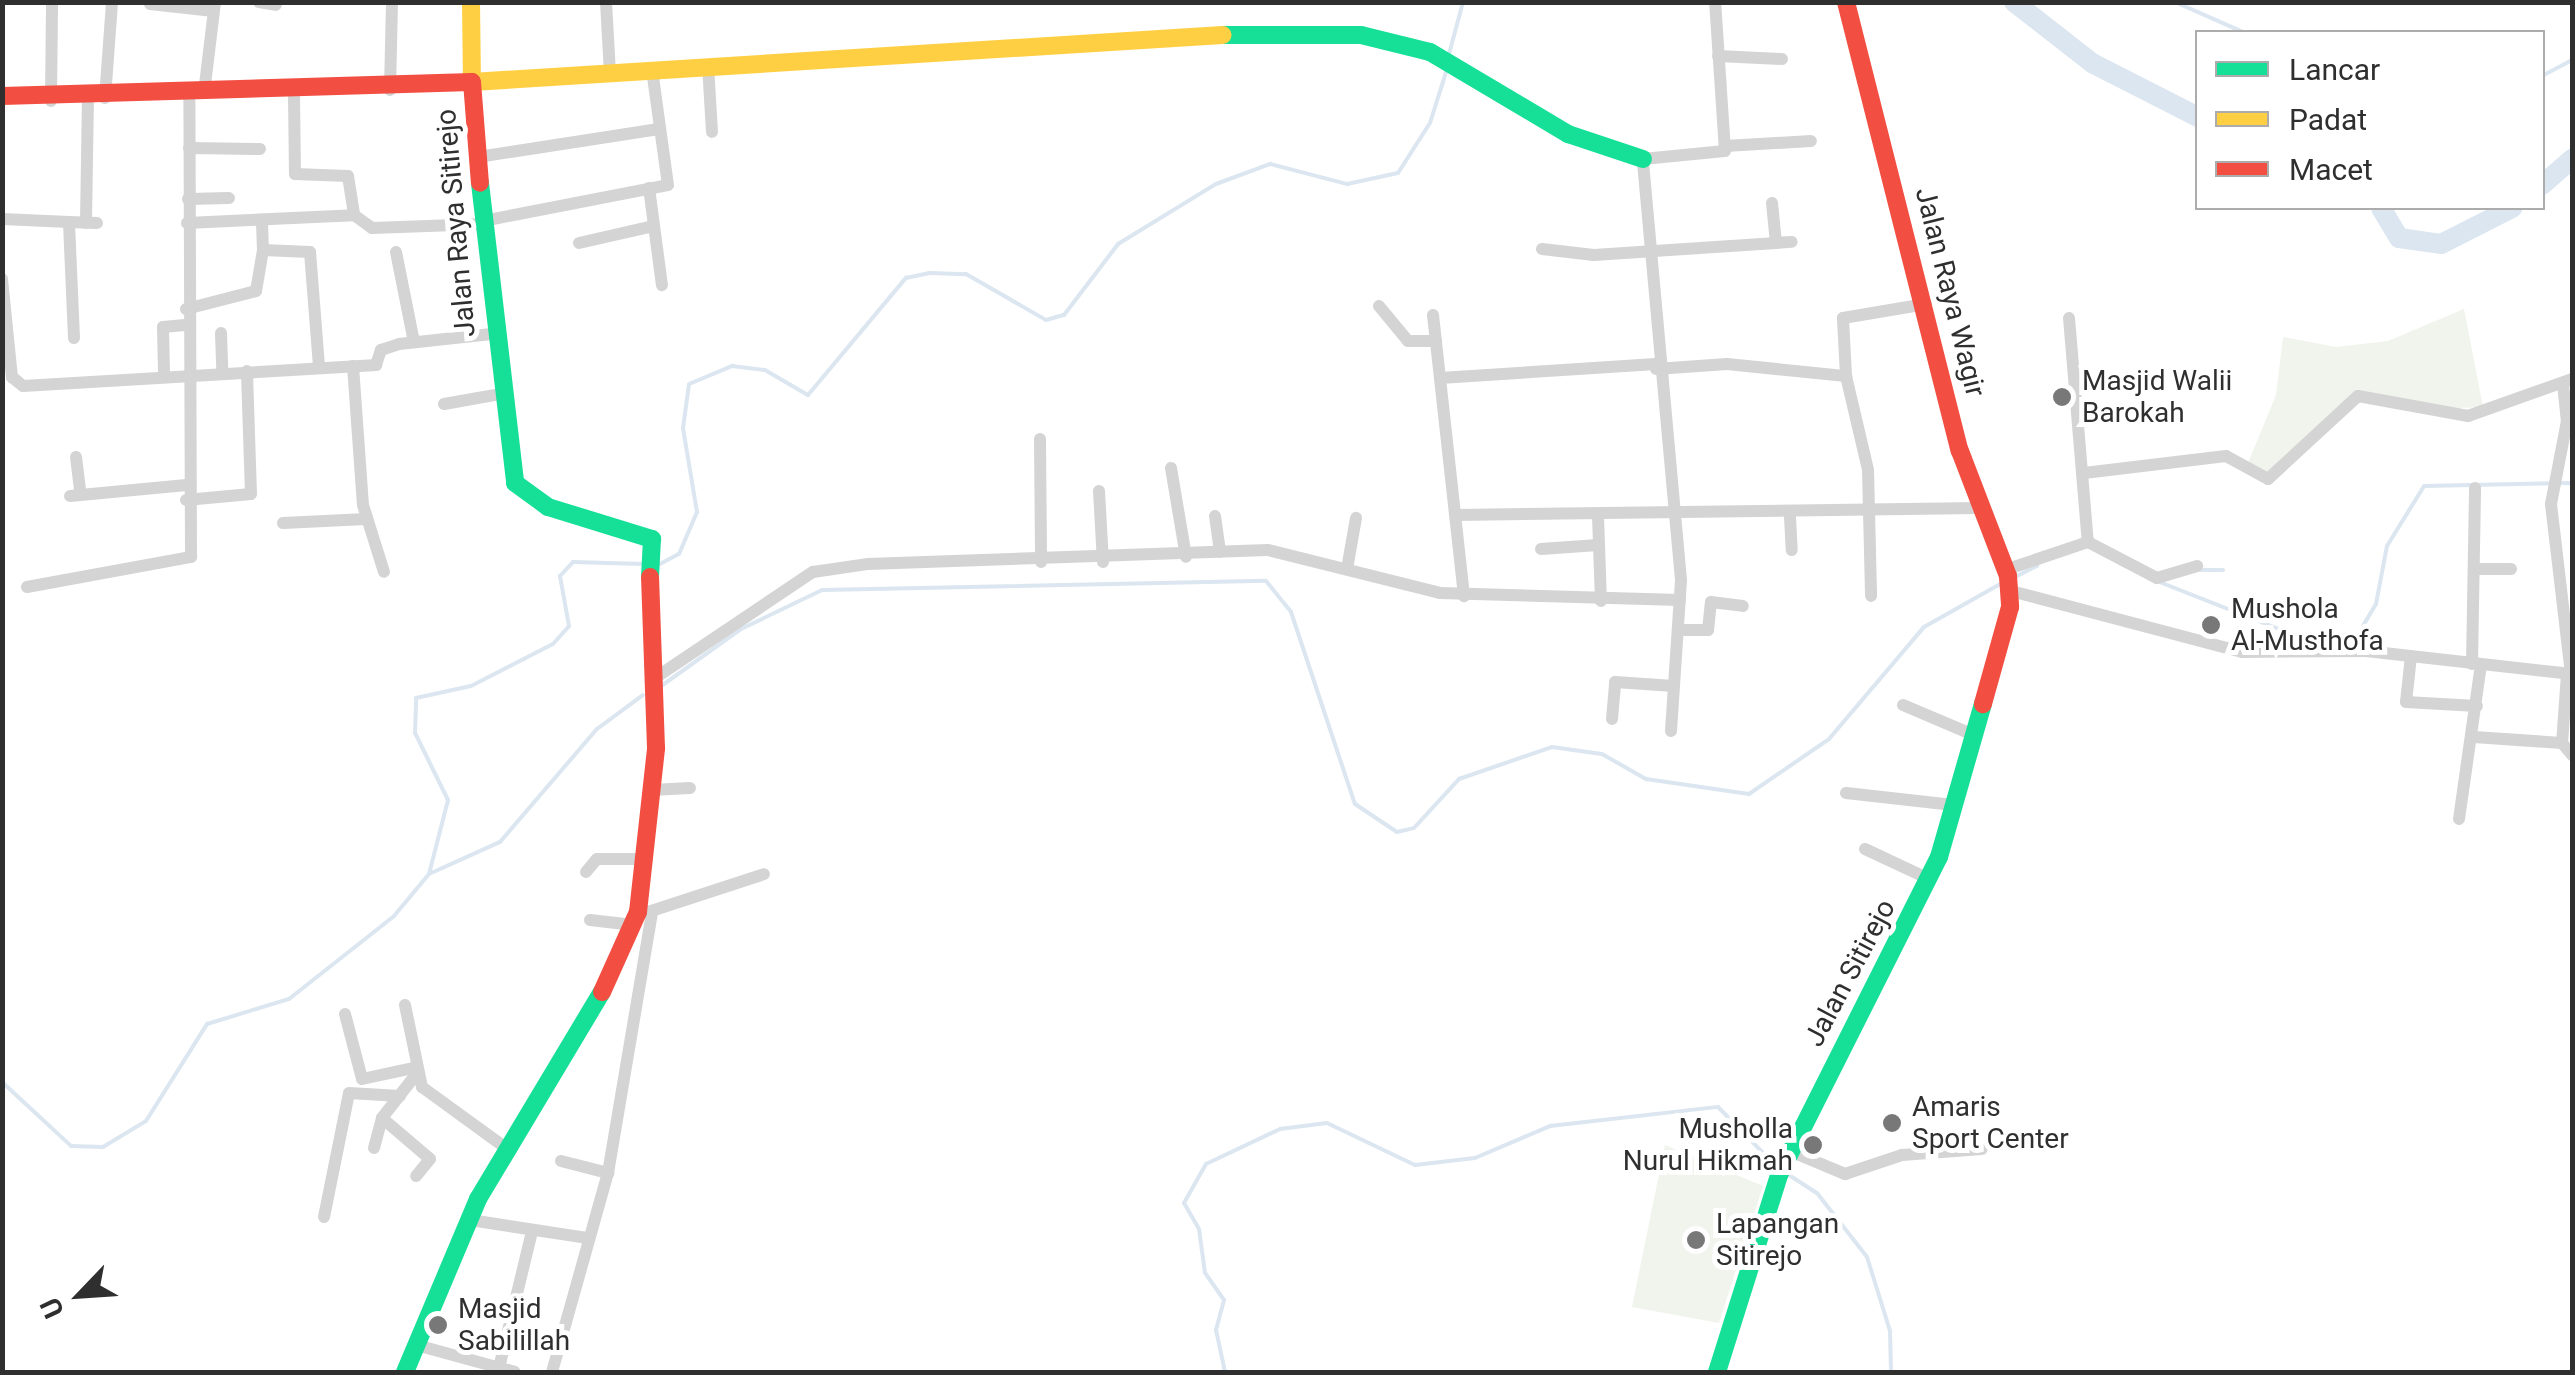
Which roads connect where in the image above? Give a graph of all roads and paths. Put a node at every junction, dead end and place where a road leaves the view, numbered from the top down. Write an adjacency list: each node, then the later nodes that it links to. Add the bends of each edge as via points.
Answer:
1 (52, 2): 23 (street)
2 (112, 2): 22 (street)
3 (259, 2): 10 (street)
4 (392, 2): 18 (street)
5 (471, 2): 17 (street)
6 (606, 2): 16 (street)
7 (1716, 2): 12 (street)
8 (1846, 2): 52 (street, Jalan Raya Wagir)
9 (150, 4): 11 (street)
10 (276, 5)
11 (214, 6): 19 (street)
12 (1718, 56): 13 (street); 27 (street)
13 (1782, 59)
14 (708, 64): 15 (street); 25 (street); 31 (street, via 918,59 1265,30 1361,35 1430,52 1568,134)
15 (652, 69): 16 (street); 24 (street)
16 (610, 74): 17 (street)
17 (472, 82): 18 (street, Jalan Raya Sitirejo); 30 (street, Jalan Raya Sitirejo)
18 (390, 90): 20 (street, Jalan Raya Sitirejo)
19 (196, 94): 20 (street, Jalan Raya Sitirejo); 22 (street, Jalan Raya Sitirejo); 28 (street)
20 (294, 94): 36 (street, via 295,174 348,176)
21 (2, 96): 23 (street, Jalan Raya Sitirejo)
22 (97, 99): 23 (street, Jalan Raya Sitirejo); 38 (street, via 91,223)
23 (51, 100)
24 (659, 129): 30 (street); 32 (street, via 668,185)
25 (712, 132)
26 (1811, 141): 27 (street)
27 (1725, 146): 31 (street)
28 (189, 148): 29 (street); 34 (street)
29 (260, 149)
30 (478, 156): 40 (street, Jalan Raya Sitirejo)
31 (1643, 159): 49 (street)
32 (649, 188): 40 (street); 42 (street)
33 (229, 198): 34 (street)
34 (188, 199): 41 (street)
35 (1772, 203): 44 (street)
36 (352, 215): 39 (street); 40 (street, via 372,228)
37 (2, 219): 38 (street)
38 (69, 222): 60 (street)
39 (262, 222): 41 (street); 47 (street)
40 (483, 222): 59 (street, Jalan Raya Sitirejo)
41 (187, 223): 54 (street)
42 (653, 226): 45 (street); 51 (street)
43 (1792, 242): 44 (street)
44 (1776, 243): 49 (street)
45 (579, 244)
46 (1542, 249): 49 (street)
47 (263, 250): 54 (street, via 256,291); 63 (street, via 310,252)
48 (396, 252): 62 (street)
49 (1645, 252): 65 (street)
50 (2, 279): 68 (street, via 17,384)
51 (662, 285)
52 (1926, 304): 70 (street, via 1843,318); 83 (street, Jalan Raya Wagir)
53 (1379, 306): 61 (street, via 1408,341)
54 (186, 309): 57 (street)
55 (1433, 315): 61 (street)
56 (2069, 318): 78 (street)
57 (185, 324): 68 (street, via 164,326); 69 (street)
58 (222, 333): 66 (street)
59 (491, 334): 62 (street); 73 (street, Jalan Raya Sitirejo)
60 (74, 338)
61 (1436, 341): 71 (street)
62 (414, 342): 64 (street, via 381,350 376,365)
63 (319, 366): 64 (street); 67 (street)
64 (353, 366): 91 (street)
65 (1656, 367): 70 (street, via 1727,364); 71 (street); 90 (street)
66 (222, 370): 67 (street); 69 (street)
67 (248, 370): 82 (street, via 251,494)
68 (164, 372): 69 (street)
69 (184, 372): 79 (street)
70 (1846, 376): 85 (street, via 1868,470)
71 (1440, 378): 84 (street)
72 (2568, 382): 78 (street, via 2468,416 2358,396 2268,479 2226,456); 102 (street, via 2554,481)
73 (501, 394): 74 (street); 119 (street, Jalan Raya Sitirejo, via 519,491 642,530 655,550)
74 (444, 404)
75 (1040, 439): 99 (street)
76 (76, 457): 79 (street, via 75,492)
77 (1171, 468): 98 (street)
78 (2084, 472): 93 (street)
79 (186, 485): 82 (street)
80 (2475, 488): 104 (street)
81 (1098, 491): 100 (street)
82 (186, 500): 108 (street, via 192,557)
83 (1978, 508): 85 (street); 107 (street, Jalan Raya Wagir)
84 (1456, 515): 87 (street); 109 (street)
85 (1868, 515): 88 (street); 110 (street)
86 (1215, 516): 97 (street)
87 (1598, 516): 90 (street); 94 (street)
88 (1790, 517): 90 (street); 96 (street)
89 (1356, 518): 103 (street)
90 (1676, 518): 111 (street)
91 (366, 520): 92 (street); 106 (street)
92 (283, 523)
93 (2088, 542): 101 (street, via 2157,578); 107 (street)
94 (1598, 546): 95 (street); 112 (street)
95 (1542, 549)
96 (1792, 550)
97 (1220, 552): 98 (street); 103 (street, via 1298,553)
98 (1186, 557): 100 (street)
99 (1040, 562): 100 (street); 119 (street, via 813,572)
100 (1103, 562)
101 (2197, 566)
102 (2568, 566): 117 (street)
103 (1347, 569): 109 (street)
104 (2474, 569): 105 (street); 116 (street)
105 (2511, 569)
106 (384, 572)
107 (2008, 580): 115 (street, via 2242,652); 124 (street, Jalan Sitirejo)
108 (27, 587)
109 (1464, 596): 112 (street)
110 (1871, 596)
111 (1680, 600): 112 (street); 114 (street)
112 (1601, 601)
113 (1743, 606): 114 (street, via 1711,602 1708,630)
114 (1679, 630): 118 (street)
115 (2411, 656): 116 (street); 121 (street, via 2406,702)
116 (2477, 664): 117 (street); 121 (street)
117 (2570, 674): 126 (street)
118 (1674, 686): 122 (street, via 1617,681); 123 (street)
119 (652, 688): 129 (street)
120 (1902, 705): 124 (street)
121 (2477, 706): 125 (street)
122 (1612, 719)
123 (1671, 731)
124 (1968, 733): 131 (street, Jalan Sitirejo)
125 (2474, 738): 126 (street); 132 (street)
126 (2562, 743): 127 (street)
127 (2572, 754)
128 (690, 788): 129 (street)
129 (652, 790): 134 (street)
130 (1846, 793): 131 (street)
131 (1953, 806): 137 (street, Jalan Sitirejo)
132 (2459, 819)
133 (1865, 849): 137 (street)
134 (642, 859): 135 (street, via 597,858); 138 (street)
135 (586, 872)
136 (764, 874): 138 (street)
137 (1930, 879): 148 (street, Jalan Sitirejo)
138 (641, 917): 139 (street); 147 (street); 150 (street)
139 (590, 920)
140 (405, 1005): 142 (street)
141 (345, 1014): 142 (street, via 362,1079)
142 (414, 1072): 143 (street); 147 (street)
143 (400, 1096): 144 (street); 152 (street, via 348,1093)
144 (382, 1118): 145 (street); 151 (street, via 430,1159)
145 (374, 1148)
146 (1982, 1149): 148 (street, via 1902,1156 1845,1174)
147 (510, 1151): 153 (street)
148 (1790, 1151): 161 (street, Jalan Sitirejo)
149 (561, 1161): 150 (street)
150 (608, 1173): 155 (street)
151 (416, 1176)
152 (324, 1216)
153 (470, 1220): 154 (street); 156 (street)
154 (532, 1231): 155 (street); 157 (street)
155 (587, 1238): 160 (street)
156 (420, 1346): 157 (street); 158 (street)
157 (498, 1370): 159 (street)
158 (406, 1372)
159 (515, 1372)
160 (552, 1372)
161 (1717, 1372)

